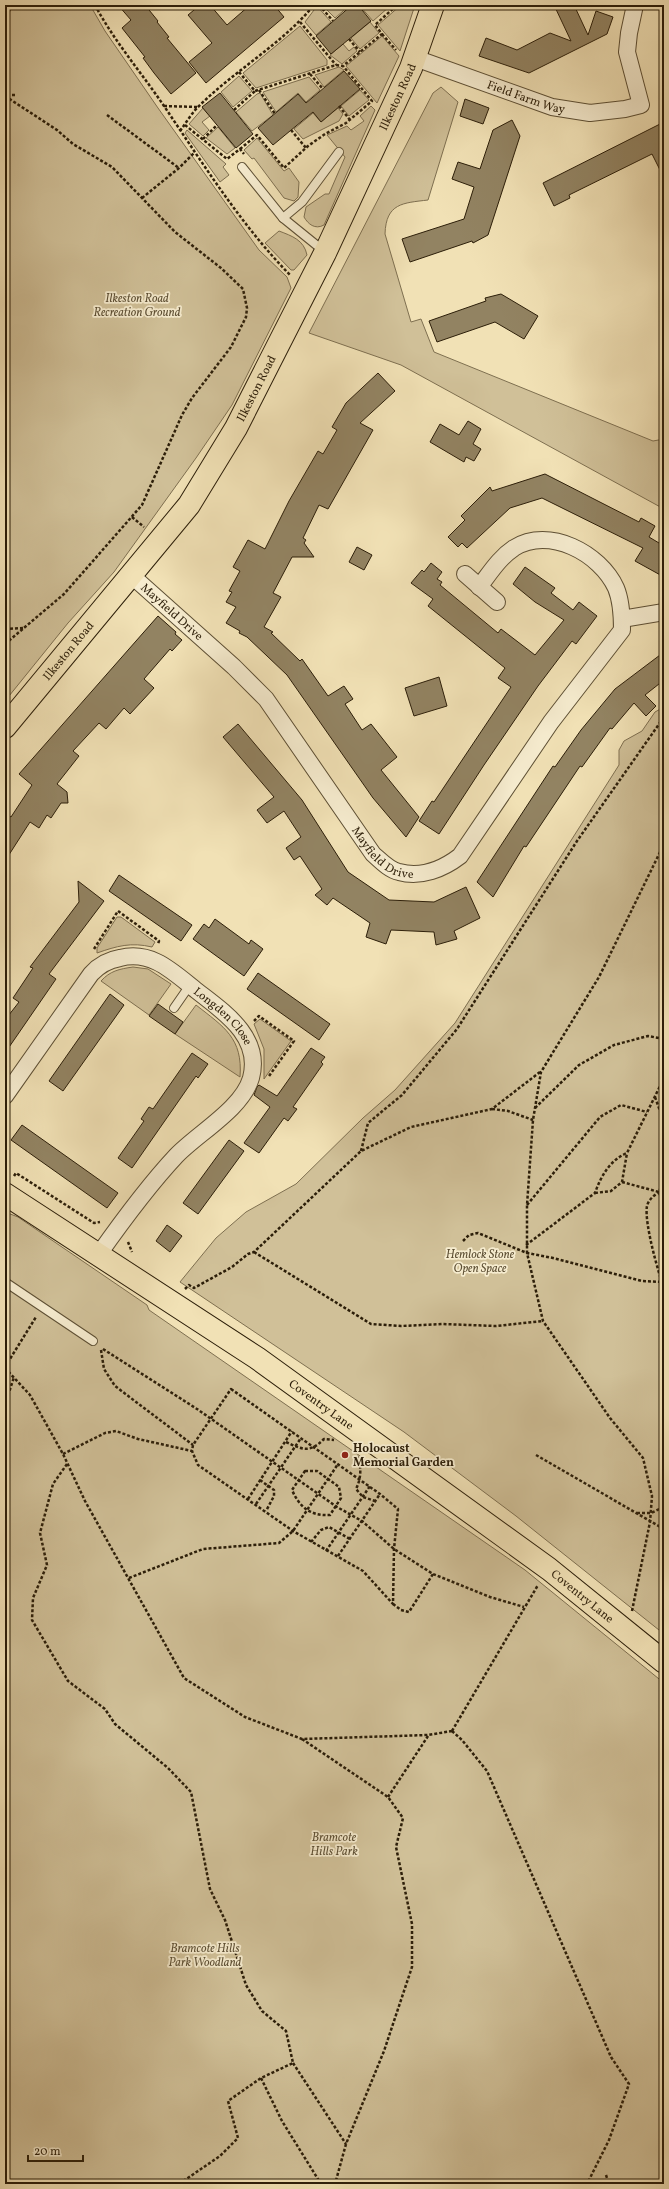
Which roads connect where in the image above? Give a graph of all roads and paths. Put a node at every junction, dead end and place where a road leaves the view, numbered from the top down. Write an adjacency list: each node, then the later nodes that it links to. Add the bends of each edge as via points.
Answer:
1 (11, 5): 10 (path)
2 (95, 5): 25 (path, via 105,24)
3 (314, 5): 12 (path)
4 (319, 5): 11 (path)
5 (389, 5): 9 (path)
6 (397, 5): 9 (path)
7 (433, 5): 15 (main road, Ilkeston Road)
8 (635, 5): 15 (street, Field Farm Way, via 627,52 641,105 625,110 590,113 552,107)
9 (392, 9): 14 (path, via 375,25 382,34)
10 (5, 15)
11 (334, 21)
12 (300, 22): 16 (path); 18 (path)
13 (349, 39): 14 (path)
14 (360, 52): 17 (path)
15 (416, 58): 45 (main road, Ilkeston Road)
16 (336, 66): 17 (path); 19 (path)
17 (343, 66): 31 (path, via 372,101)
18 (239, 72): 22 (path); 27 (path)
19 (310, 74): 20 (path); 21 (path)
20 (323, 89)
21 (260, 90): 22 (path); 30 (path)
22 (255, 91): 28 (path)
23 (15, 95): 24 (path)
24 (6, 96): 43 (path, via 57,130 73,144 112,167)
25 (164, 106): 27 (path); 35 (path)
26 (339, 106): 31 (path)
27 (198, 107): 32 (path)
28 (234, 110)
29 (107, 114): 42 (path)
30 (275, 114)
31 (350, 120): 37 (path)
32 (185, 125): 35 (path); 36 (path)
33 (217, 125): 36 (path)
34 (291, 130): 37 (path)
35 (180, 131): 40 (path)
36 (202, 139): 38 (path, via 227,159)
37 (306, 148): 38 (path, via 284,168 257,135)
38 (240, 149): 41 (path, via 249,161)
39 (339, 152): 44 (lane, via 302,202)
40 (194, 153): 42 (path); 46 (path, via 262,247)
41 (242, 167): 44 (lane)
42 (179, 168): 43 (path)
43 (142, 198): 53 (path, via 175,232 243,289 246,298 246,318 231,347 182,415 142,505 64,594)
44 (283, 218): 45 (lane)
45 (325, 253): 46 (main road, Ilkeston Road)
46 (306, 291): 48 (main road, Ilkeston Road, via 236,428 188,505)
47 (465, 574): 49 (street)
48 (131, 575): 52 (street, Mayfield Drive, via 266,699 373,854 398,872 434,871 460,856 551,722 622,630); 57 (main road, Ilkeston Road)
49 (479, 587): 50 (street); 52 (street, Mayfield Drive, via 500,558 515,547 545,540 560,542 573,547 602,567 616,588)
50 (497, 602)
51 (664, 612): 52 (street)
52 (622, 619)
53 (26, 627): 54 (path); 55 (path)
54 (5, 629)
55 (5, 644)
56 (664, 717): 75 (path, via 577,841 457,1028 402,1095 368,1123)
57 (5, 727)
58 (664, 844): 65 (path, via 599,977)
59 (149, 958): 60 (street, Longden Close, via 128,956); 60 (path, via 159,941 118,911 92,952); 61 (street, Longden Close, via 165,966)
60 (102, 965): 68 (street, Longden Close, via 91,974)
61 (190, 985): 62 (lane); 63 (street, Longden Close, via 230,1016)
62 (174, 1008)
63 (241, 1031): 66 (street, Longden Close, via 251,1051); 66 (path, via 259,1016 294,1040 264,1083)
64 (664, 1040): 71 (path, via 648,1036 614,1045 579,1065)
65 (541, 1072): 70 (path); 71 (path)
66 (251, 1077): 89 (street, Longden Close, via 245,1092 237,1101 177,1155 158,1177)
67 (664, 1078): 69 (path)
68 (5, 1096)
69 (655, 1098): 72 (path); 74 (path)
70 (492, 1109): 73 (path, via 508,1111); 75 (path, via 412,1127)
71 (535, 1109): 73 (path)
72 (647, 1112): 76 (path); 84 (path, via 621,1105 600,1117)
73 (533, 1120): 84 (path)
74 (664, 1122)
75 (361, 1151): 88 (path)
76 (627, 1153): 78 (path); 81 (path, via 616,1158 599,1182)
77 (664, 1178): 80 (path)
78 (622, 1182): 80 (path); 81 (path, via 611,1191)
79 (664, 1189): 80 (path)
80 (659, 1192): 83 (path); 92 (path, via 650,1199 647,1207 648,1227)
81 (595, 1193): 87 (path)
82 (5, 1194): 89 (main road, Coventry Lane)
83 (662, 1203): 85 (path)
84 (527, 1205): 87 (path)
85 (664, 1214)
86 (463, 1241): 90 (path, via 469,1234 478,1233)
87 (526, 1246): 90 (path)
88 (254, 1252): 94 (path, via 194,1288 189,1285); 96 (path, via 371,1324 496,1326)
89 (99, 1254): 151 (main road, Coventry Lane, via 282,1376 549,1569)
90 (527, 1254): 92 (path, via 553,1258 642,1281); 96 (path)
91 (5, 1282): 95 (lane)
92 (663, 1282): 93 (path)
93 (664, 1288)
94 (184, 1290)
95 (42, 1306): 97 (lane); 98 (path)
96 (543, 1321): 134 (path, via 610,1418 643,1458 652,1496)
97 (93, 1341)
98 (5, 1367): 99 (path)
99 (14, 1376): 100 (path); 110 (path, via 30,1395)
100 (5, 1405)
101 (210, 1418): 102 (path, via 231,1388); 106 (path); 106 (path, via 100,1347 104,1369 115,1386); 113 (path)
102 (292, 1432): 103 (path); 105 (path)
103 (301, 1438): 107 (path); 108 (path)
104 (338, 1441): 108 (path, via 324,1439)
105 (286, 1442): 107 (path); 113 (path)
106 (193, 1445): 109 (path)
107 (295, 1446): 108 (path, via 303,1449); 116 (path)
108 (315, 1448): 115 (path)
109 (192, 1450): 110 (path, via 138,1439 116,1431 105,1433); 126 (path, via 198,1465)
110 (63, 1454): 114 (path)
111 (356, 1454): 120 (path)
112 (536, 1455): 133 (path)
113 (272, 1462): 116 (path); 118 (path)
114 (67, 1464): 147 (path); 157 (path, via 53,1484 40,1533 47,1565 33,1598 32,1620 68,1681 104,1709 115,1724 168,1768 191,1792 210,1889 225,1920 246,1985 262,2011 286,2031)
115 (338, 1464): 117 (path); 120 (path)
116 (280, 1468): 119 (path); 121 (path)
117 (328, 1479): 119 (path, via 317,1471 305,1471); 123 (path); 129 (path, via 339,1487 341,1498)
118 (260, 1480): 121 (path); 126 (path)
119 (298, 1480): 123 (path); 131 (path, via 292,1490 298,1504)
120 (361, 1480): 122 (path); 125 (path, via 356,1490)
121 (269, 1485): 128 (path); 132 (path, via 274,1490 274,1496)
122 (370, 1486): 124 (path); 125 (path)
123 (318, 1494): 129 (path); 131 (path)
124 (380, 1494): 127 (path); 143 (path, via 398,1509)
125 (363, 1497): 127 (path); 135 (path)
126 (248, 1498): 128 (path)
127 (375, 1501): 136 (path)
128 (256, 1504): 132 (path)
129 (336, 1507): 131 (path, via 330,1515 318,1516); 135 (path)
130 (664, 1507): 134 (path)
131 (308, 1509): 138 (path)
132 (266, 1511): 138 (path)
133 (636, 1513): 134 (path); 137 (path)
134 (651, 1513): 137 (path)
135 (351, 1515): 136 (path); 140 (path)
136 (362, 1521): 141 (path); 143 (path)
137 (650, 1522): 139 (path); 151 (path, via 633,1608)
138 (293, 1530): 142 (path); 147 (path, via 279,1543 203,1549)
139 (664, 1530)
140 (339, 1533): 141 (path); 142 (path, via 329,1527 321,1530); 144 (path)
141 (350, 1539): 145 (path)
142 (311, 1542): 144 (path)
143 (394, 1549): 146 (path); 149 (path)
144 (326, 1551): 145 (path)
145 (338, 1556): 149 (path, via 363,1571)
146 (433, 1574): 149 (path, via 409,1612); 150 (path, via 490,1597)
147 (129, 1578): 155 (path, via 184,1678 245,1716)
148 (537, 1587): 150 (path)
149 (393, 1604)
150 (524, 1607): 153 (path)
151 (622, 1626): 152 (main road, Coventry Lane)
152 (664, 1662)
153 (452, 1731): 154 (path); 164 (path, via 487,1771 611,2057 629,2084 609,2140)
154 (428, 1735): 155 (path); 156 (path)
155 (302, 1739): 156 (path)
156 (388, 1797): 159 (path, via 403,1818 396,1847 412,1924 412,1967 384,2051)
157 (293, 2063): 158 (path); 159 (path)
158 (261, 2078): 161 (path, via 228,2101 238,2138 220,2156); 162 (path, via 282,2121)
159 (346, 2144): 163 (path)
160 (606, 2175): 165 (path)
161 (179, 2184)
162 (321, 2184)
163 (335, 2184)
164 (587, 2184)
165 (609, 2184)

